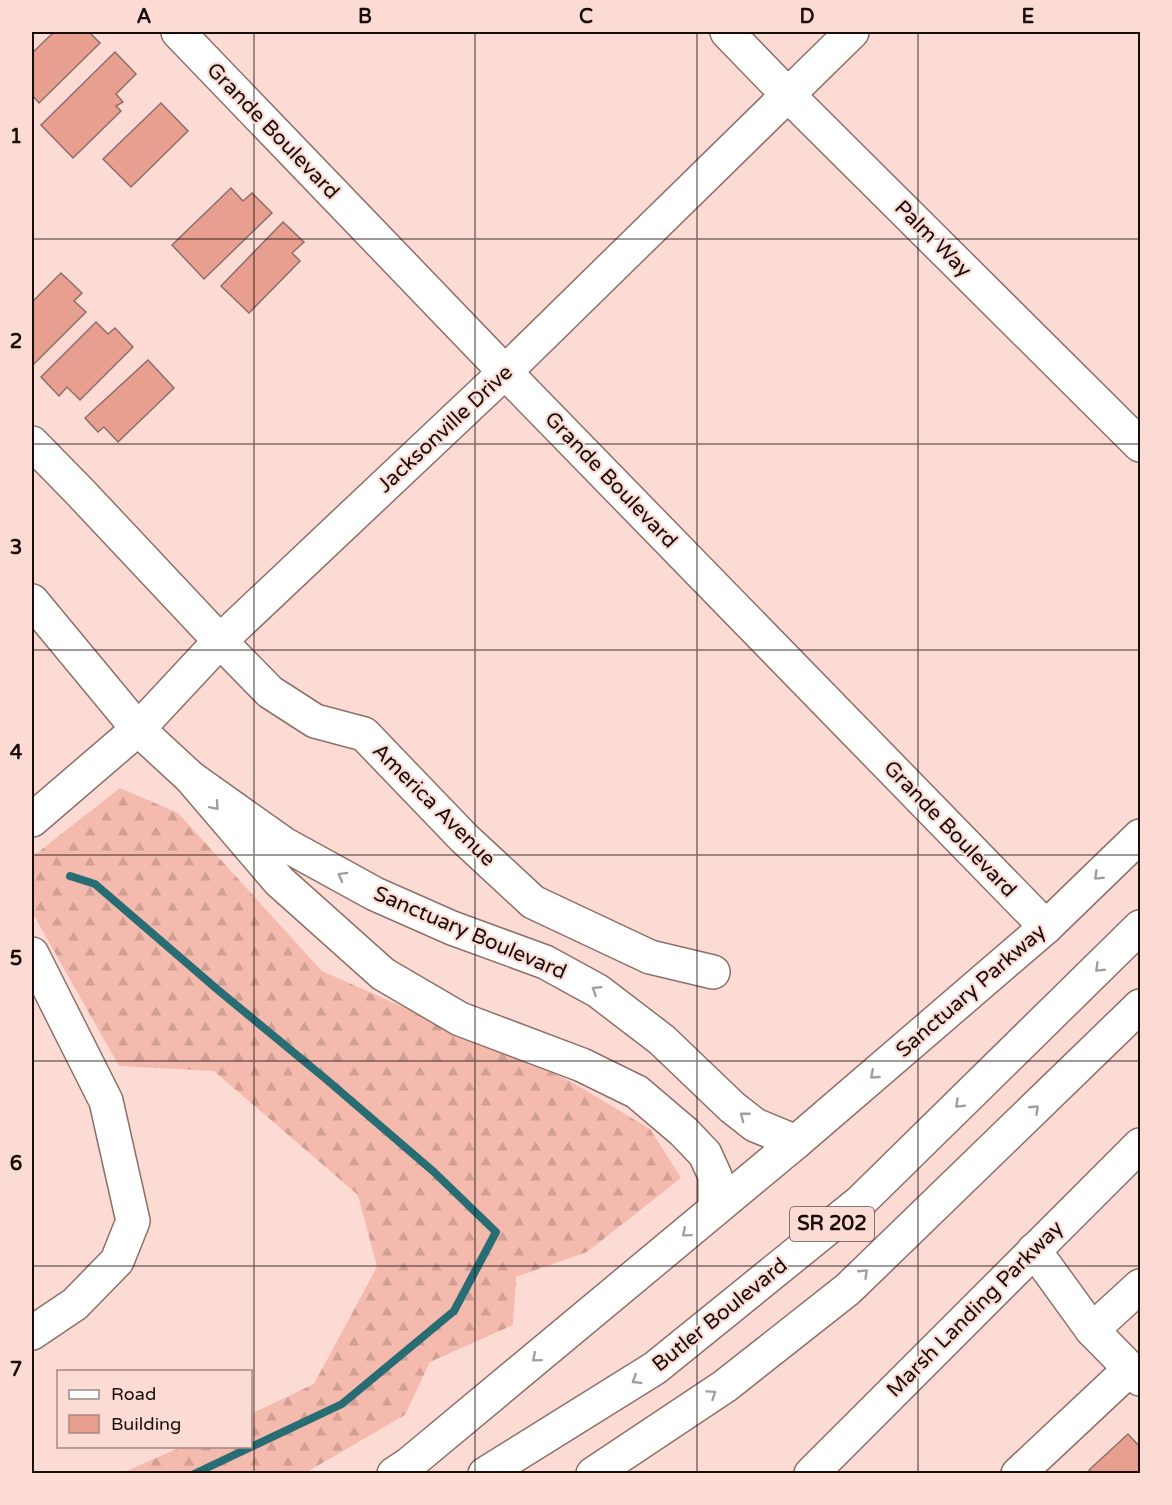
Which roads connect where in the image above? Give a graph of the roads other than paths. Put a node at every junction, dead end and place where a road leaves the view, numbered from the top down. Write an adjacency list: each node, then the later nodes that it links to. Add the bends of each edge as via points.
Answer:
1 (178, 32): 5 (main road, Grande Boulevard)
2 (727, 32): 4 (main road, Palm Way)
3 (852, 32): 4 (main road, Jacksonville Drive)
4 (788, 95): 5 (main road, Jacksonville Drive); 7 (main road, Palm Way)
5 (505, 372): 9 (main road, Jacksonville Drive); 14 (main road, Grande Boulevard)
6 (32, 443): 9 (main road, America Avenue)
7 (1140, 446)
8 (32, 601): 10 (main road, Sanctuary Boulevard)
9 (220, 641): 10 (main road, Jacksonville Drive); 17 (main road, America Avenue, via 279,698 315,721 364,734 464,838 534,902 650,957)
10 (138, 729): 11 (main road, Sanctuary Boulevard); 12 (main road, Jacksonville Drive)
11 (191, 778): 19 (main road, Sanctuary Boulevard, one-way to 11, via 755,1125 662,1040 598,991 545,962 375,894 284,844); 21 (main road, Sanctuary Boulevard, one-way to 21, via 279,881 384,974 460,1019 582,1065 636,1092 705,1154 715,1176)
12 (32, 820)
13 (1140, 836): 14 (main road, Sanctuary Parkway, one-way to 14)
14 (1046, 927): 19 (main road, Sanctuary Parkway, one-way to 19)
15 (1140, 927): 28 (main road, Butler Boulevard / SR 202, one-way to 28, via 860,1202 655,1368)
16 (32, 954): 25 (main road, via 106,1101 133,1221 117,1261 75,1304)
17 (713, 972)
18 (1140, 1006): 29 (main road, SR 202, one-way to 18, via 724,1386 848,1289)
19 (796, 1142): 21 (main road, Sanctuary Parkway)
20 (1140, 1145): 22 (main road, Marsh Landing Parkway)
21 (715, 1209): 27 (main road, Sanctuary Parkway, one-way to 27)
22 (1035, 1250): 24 (main road); 30 (main road, Marsh Landing Parkway)
23 (1140, 1286): 24 (main road)
24 (1092, 1330): 26 (main road)
25 (32, 1333)
26 (1135, 1374): 31 (main road)
27 (394, 1473)
28 (485, 1473)
29 (593, 1473)
30 (811, 1473)
31 (1018, 1473)

